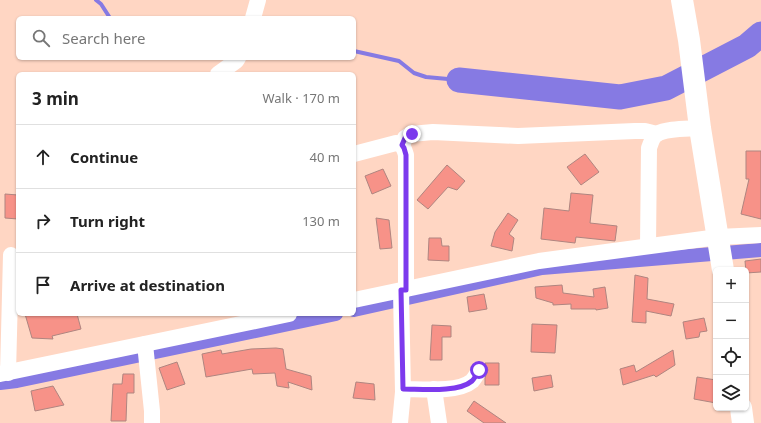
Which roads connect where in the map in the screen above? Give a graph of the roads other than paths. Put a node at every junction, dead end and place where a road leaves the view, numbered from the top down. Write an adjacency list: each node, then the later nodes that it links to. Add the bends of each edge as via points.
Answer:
1 (258, 0): 3 (street)
2 (682, 0): 6 (street)
3 (254, 16)
4 (237, 60): 5 (street)
5 (221, 72)
6 (700, 128): 7 (street); 12 (street)
7 (657, 134): 8 (street, via 635,131 518,136 433,132 412,134 405,138); 11 (street, via 649,148)
8 (402, 145): 9 (street, via 390,144); 14 (street, via 406,155)
9 (356, 153)
10 (761, 234): 12 (street)
11 (648, 246): 12 (street); 14 (street, via 538,261)
12 (721, 252)
13 (10, 255): 19 (street)
14 (403, 290): 15 (street); 20 (street)
15 (356, 300)
16 (279, 316): 17 (street)
17 (145, 344): 19 (street); 23 (street)
18 (479, 370): 21 (street, via 467,384)
19 (4, 373)
20 (403, 389): 21 (street); 24 (street)
21 (434, 389): 25 (street)
22 (741, 411): 26 (street)
23 (152, 423)
24 (400, 423)
25 (439, 423)
26 (743, 423)

